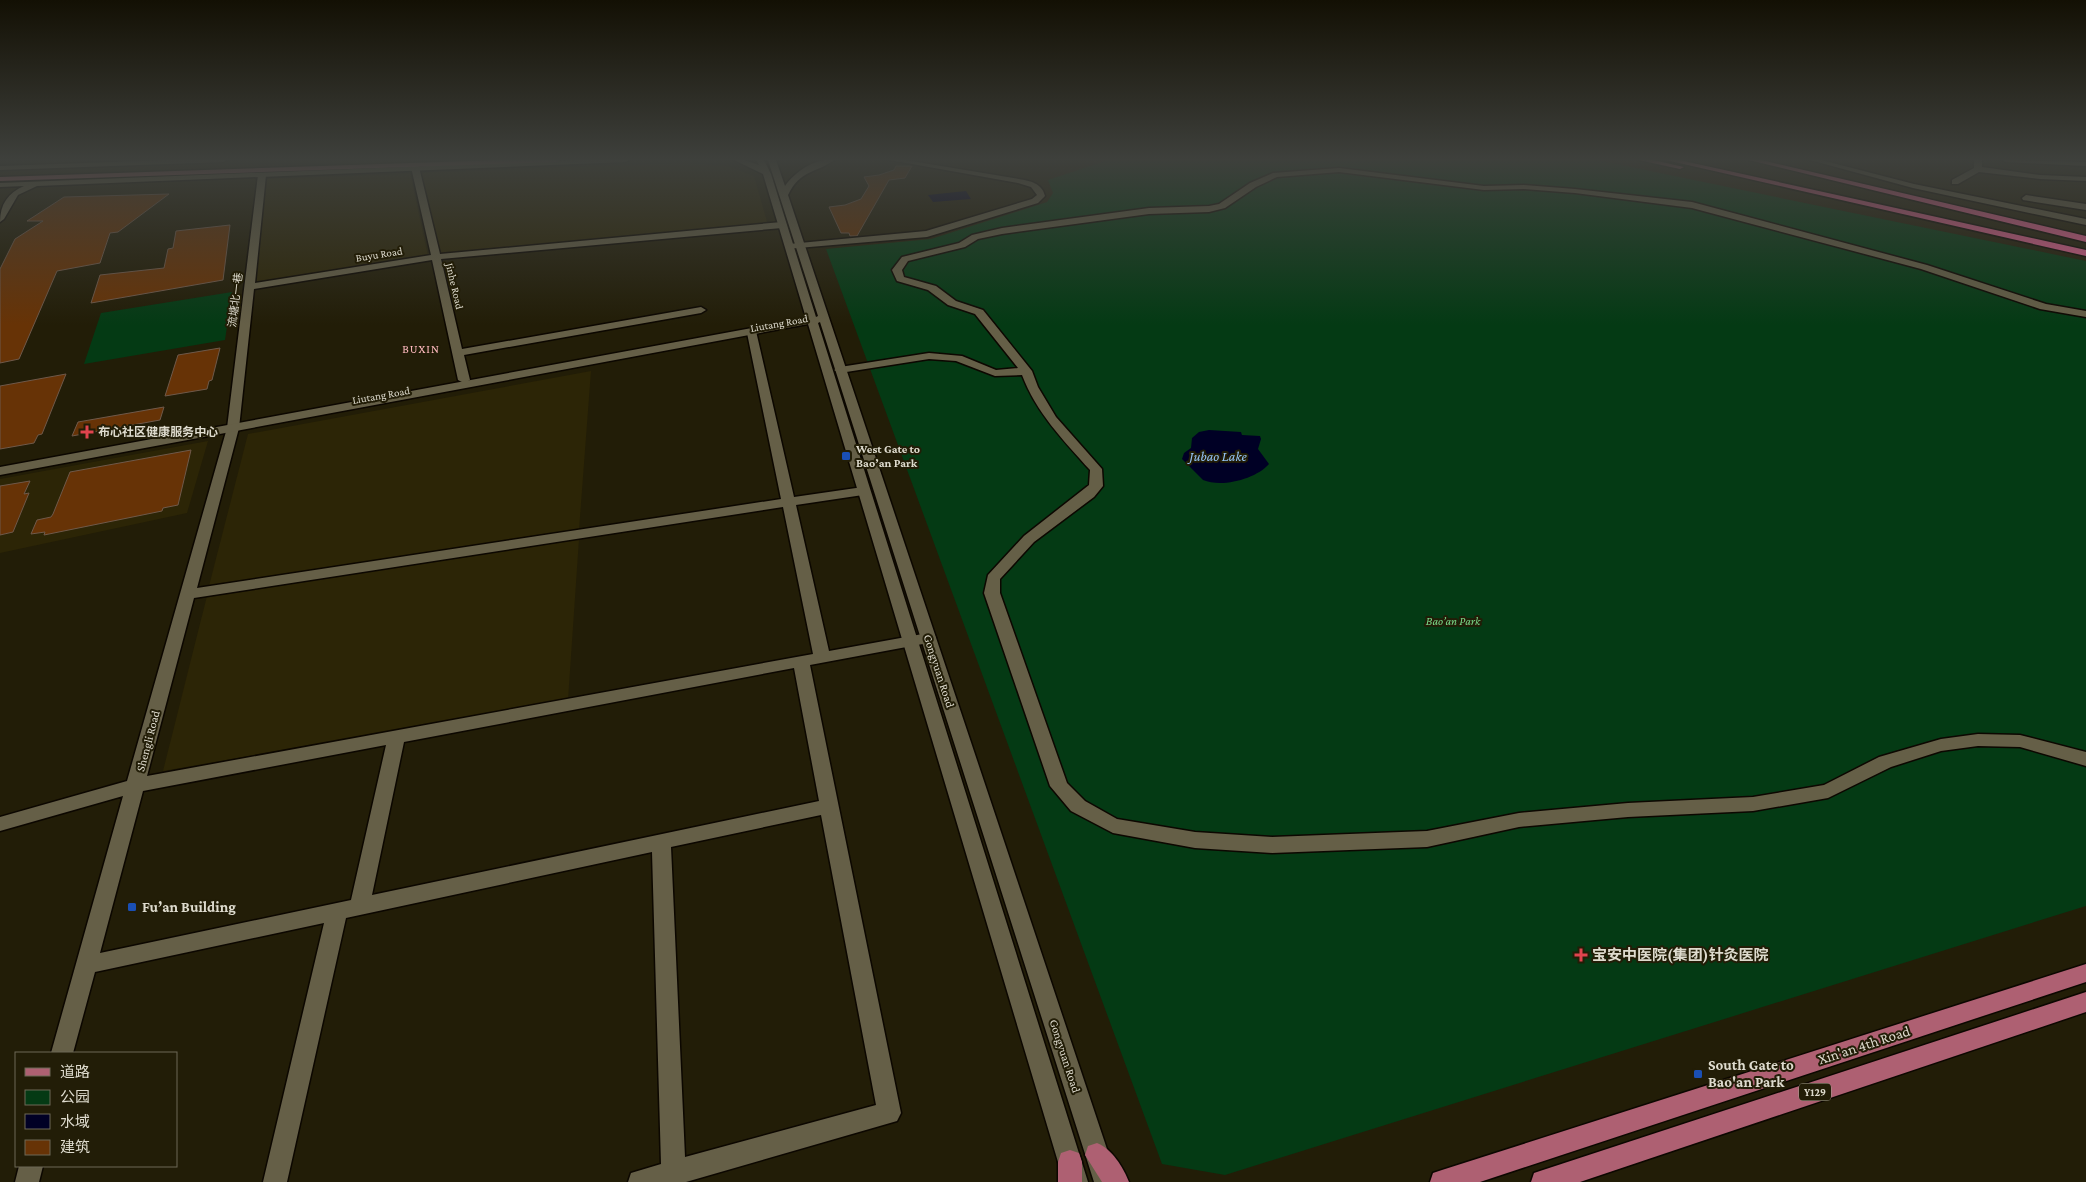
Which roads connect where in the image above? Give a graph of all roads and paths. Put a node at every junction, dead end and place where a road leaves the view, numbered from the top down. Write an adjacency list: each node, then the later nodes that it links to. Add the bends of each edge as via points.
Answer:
1 (257, 215): 22 (street, 流塘北一巷)
2 (426, 215): 21 (street, Jinhe Road)
3 (779, 215): 15 (street, Gongyuan Road)
4 (788, 215): 19 (street, Gongyuan Road)
5 (989, 215): 19 (street, via 927,234)
6 (1118, 215): 29 (street, via 1002,231 900,263 897,270 900,279 932,288 952,303 979,312)
7 (1730, 215): 24 (street, via 1924,267 2044,307)
8 (1910, 215): 16 (highway)
9 (1915, 215): 16 (highway)
10 (1948, 215): 18 (highway)
11 (1986, 215): 17 (highway)
12 (2057, 215): 14 (street)
13 (2059, 215): 14 (street)
14 (2086, 221)
15 (782, 225): 19 (street, Gongyuan Road); 21 (street, Buyu Road)
16 (1972, 228): 20 (highway)
17 (2086, 239)
18 (2086, 245)
19 (794, 247): 25 (street, Gongyuan Road)
20 (2086, 252)
21 (435, 257): 22 (street, Buyu Road); 27 (street, Jinhe Road)
22 (249, 287): 31 (street, 流塘北一巷)
23 (701, 310): 27 (street)
24 (2086, 314)
25 (815, 319): 26 (street, Liutang Road); 28 (street, Gongyuan Road); 30 (street, Liutang Road); 34 (street, Gongyuan Road)
26 (752, 333): 31 (street, Liutang Road); 35 (street)
27 (458, 353): 30 (street, Jinhe Road)
28 (840, 370): 29 (street, via 938,356 958,358 995,373); 37 (street, Gongyuan Road)
29 (1026, 371): 41 (street, via 1032,388 1051,418 1096,469 1096,486 1028,539 993,578 992,593 1059,786 1078,806 1113,826 1195,840 1272,845 1427,839 1519,820 1628,810 1753,804 1828,791 1885,762 1941,745 1978,740 2020,741)
30 (464, 380): 31 (street, Liutang Road)
31 (234, 425): 32 (street, Liutang Road); 33 (street, Liutang Road); 36 (street, Shengli Road)
32 (0, 464)
33 (0, 471)
34 (864, 490): 35 (street); 38 (street, Gongyuan Road)
35 (788, 502): 36 (street); 39 (street)
36 (188, 594): 42 (street, Shengli Road)
37 (928, 638): 38 (street); 52 (street, Gongyuan Road)
38 (910, 641): 39 (street); 54 (street, Gongyuan Road)
39 (812, 660): 40 (street); 43 (street)
40 (396, 737): 42 (street); 46 (street)
41 (2086, 759)
42 (136, 785): 44 (street); 48 (street, Shengli Road)
43 (830, 806): 45 (street); 55 (street, via 889,1113)
44 (0, 824)
45 (661, 842): 46 (street); 55 (street)
46 (360, 906): 47 (street)
47 (337, 911): 48 (street); 57 (street)
48 (86, 965): 51 (street, Shengli Road)
49 (2086, 973): 61 (main road, Xin'an 4th Road / Y129)
50 (2086, 1002): 62 (main road, Y129)
51 (62, 1052)
52 (1097, 1155): 59 (street, Gongyuan Road); 60 (main road)
53 (31, 1167): 56 (street)
54 (1072, 1175)
55 (674, 1177): 58 (street)
56 (27, 1182)
57 (275, 1182)
58 (640, 1182)
59 (1106, 1182)
60 (1117, 1182)
61 (1442, 1182)
62 (1543, 1182)

